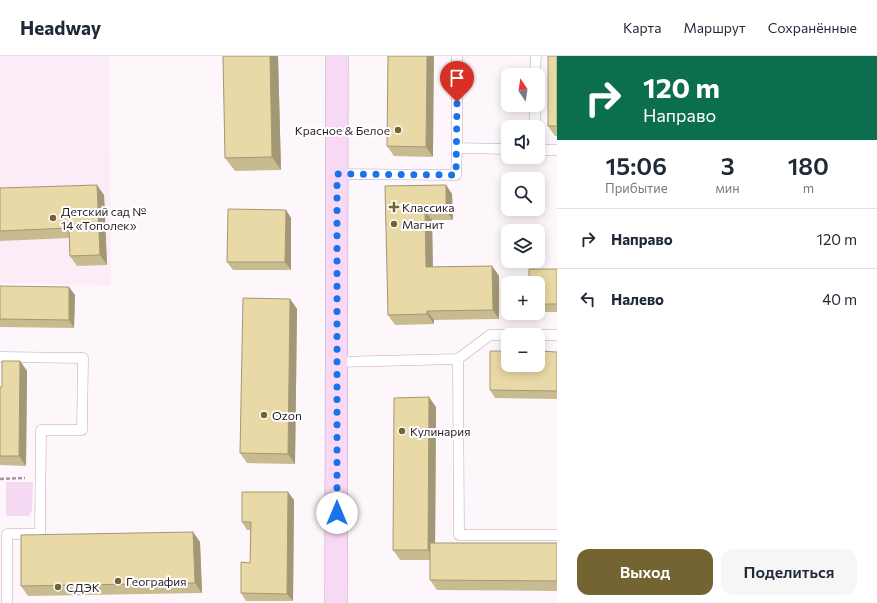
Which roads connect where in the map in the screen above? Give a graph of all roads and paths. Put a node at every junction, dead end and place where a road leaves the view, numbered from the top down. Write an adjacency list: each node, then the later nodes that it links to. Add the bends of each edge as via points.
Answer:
1 (337, 56): 9 (street)
2 (457, 56): 5 (lane)
3 (536, 56): 4 (lane)
4 (535, 68)
5 (457, 148): 6 (lane); 9 (lane, via 456,175)
6 (501, 149)
7 (545, 150): 8 (lane)
8 (557, 150)
9 (337, 174): 13 (street)
10 (557, 335): 12 (lane, via 490,335)
11 (0, 357): 15 (lane, via 83,358 82,430 41,430)
12 (458, 359): 13 (lane); 16 (lane, via 458,535)
13 (337, 362): 18 (street)
14 (0, 478): 15 (path)
15 (41, 478): 17 (lane, via 40,534 7,534)
16 (557, 534)
17 (7, 603)
18 (336, 603)

